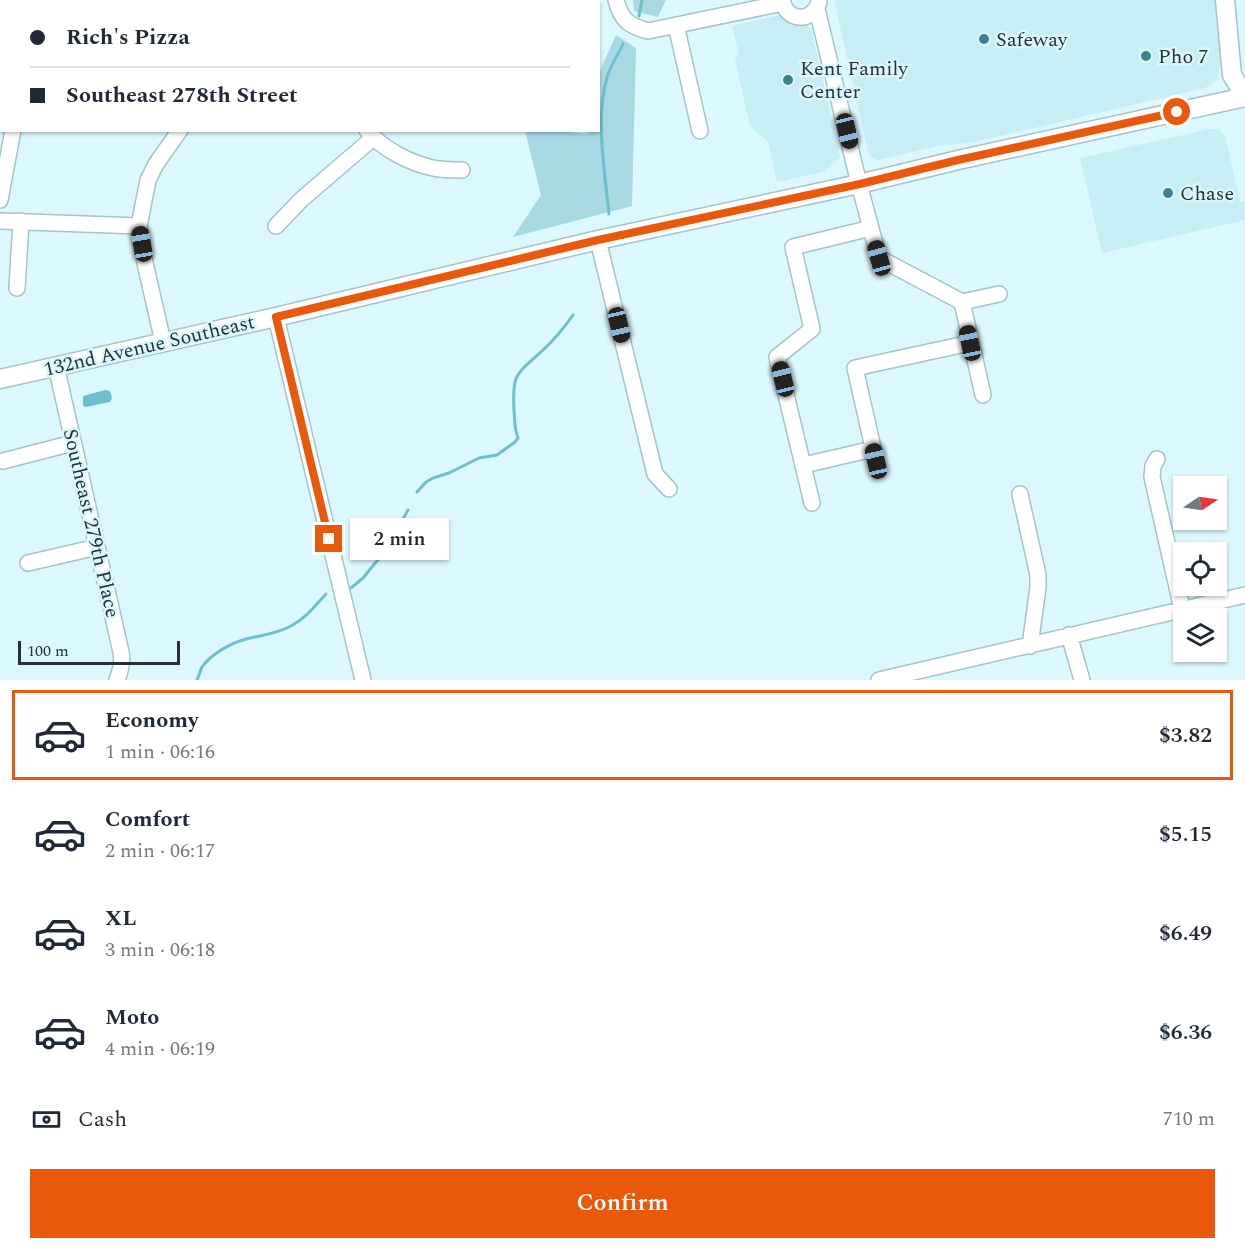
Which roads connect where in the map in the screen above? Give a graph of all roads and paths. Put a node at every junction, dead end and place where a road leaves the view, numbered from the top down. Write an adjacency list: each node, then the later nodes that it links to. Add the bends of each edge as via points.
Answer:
1 (616, 0): 5 (street, via 624,19 640,29)
2 (1225, 0): 6 (main road, via 1232,75)
3 (783, 2): 4 (street, via 795,17 813,13); 5 (street)
4 (818, 4): 12 (street)
5 (676, 26): 7 (street)
6 (1245, 96): 12 (main road, 132nd Avenue Southeast)
7 (700, 130)
8 (13, 132): 13 (street)
9 (179, 132): 16 (street, via 148,180)
10 (370, 134): 11 (street, via 415,163 434,169); 17 (street)
11 (462, 170)
12 (860, 184): 18 (street); 19 (main road, 132nd Avenue Southeast)
13 (0, 200)
14 (0, 221): 15 (street)
15 (21, 221): 16 (street); 20 (street)
16 (139, 226): 24 (street)
17 (276, 226)
18 (871, 228): 22 (street, via 879,258); 32 (street, via 793,247 812,329 777,357)
19 (598, 240): 23 (main road, 132nd Avenue Southeast); 33 (street, via 654,474)
20 (17, 288)
21 (999, 294): 22 (street)
22 (962, 302): 25 (street)
23 (276, 317): 24 (main road, 132nd Avenue Southeast); 45 (street)
24 (163, 342): 26 (main road, 132nd Avenue Southeast)
25 (970, 343): 28 (street); 32 (street, via 855,368 875,455)
26 (56, 366): 27 (main road, 132nd Avenue Southeast); 29 (street, Southeast 279th Place)
27 (0, 379)
28 (982, 395)
29 (74, 443): 31 (street); 36 (street, Southeast 279th Place)
30 (1157, 459): 39 (street, via 1152,477)
31 (3, 461)
32 (804, 465): 35 (street)
33 (669, 489)
34 (1020, 494): 43 (street, via 1038,575)
35 (812, 502)
36 (97, 547): 37 (street); 44 (street, Southeast 279th Place, via 123,661)
37 (28, 562)
38 (1245, 595): 40 (street)
39 (1182, 608)
40 (1186, 608)
41 (1173, 611): 42 (street)
42 (1069, 635): 43 (street); 47 (street)
43 (1030, 646): 46 (street)
44 (117, 680)
45 (363, 680)
46 (879, 680)
47 (1082, 680)

